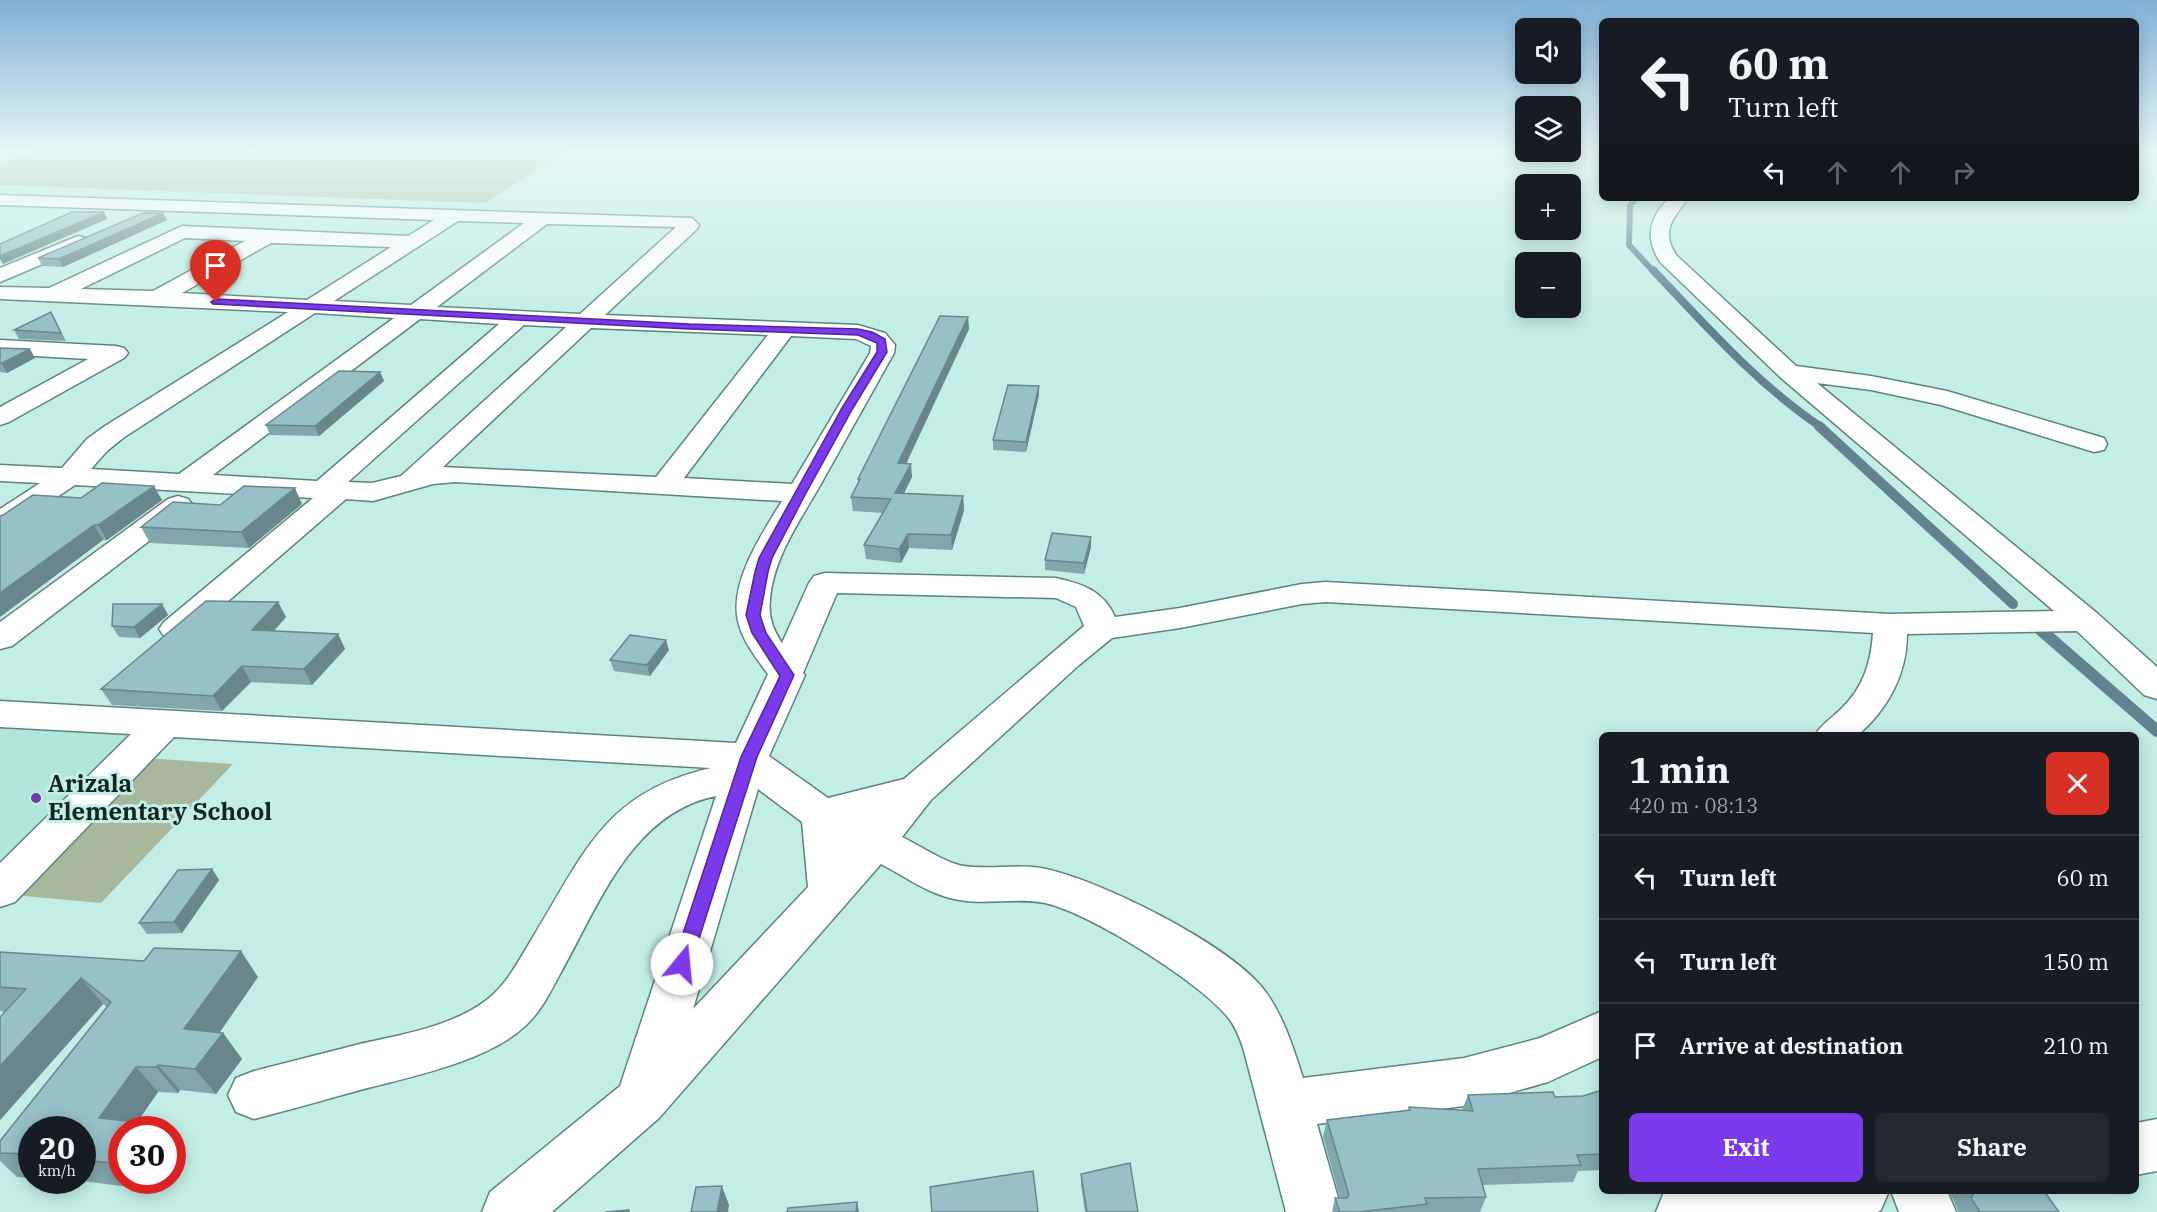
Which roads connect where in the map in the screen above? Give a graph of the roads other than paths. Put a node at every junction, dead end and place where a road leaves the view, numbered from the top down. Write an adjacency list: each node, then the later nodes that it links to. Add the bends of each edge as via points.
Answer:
1 (157, 207): 6 (street)
2 (212, 207): 4 (street)
3 (1671, 207): 20 (street, via 1663,215 1661,250)
4 (456, 214): 5 (street); 9 (street)
5 (543, 218): 15 (street); 17 (street, via 690,224)
6 (118, 224)
7 (97, 233): 10 (street)
8 (267, 237): 9 (street); 12 (street, via 182,232); 13 (street)
9 (412, 242): 14 (street)
10 (0, 276)
11 (0, 293): 12 (street)
12 (52, 295): 13 (street)
13 (157, 298): 14 (street)
14 (310, 306): 15 (street); 24 (street, via 104,440)
15 (415, 311): 16 (street); 25 (street)
16 (519, 318): 17 (street); 28 (street)
17 (584, 321): 18 (street); 26 (street)
18 (783, 331): 27 (street); 29 (street, via 858,332 877,338 883,345)
19 (0, 347): 21 (street, via 116,353)
20 (1789, 372): 22 (street, via 1947,399); 31 (street)
21 (0, 417)
22 (2094, 444)
23 (0, 473): 24 (street)
24 (69, 477): 25 (street); 30 (street)
25 (198, 482): 28 (street); 34 (street)
26 (409, 484): 27 (street, via 431,476 455,474); 28 (street, via 373,492)
27 (665, 484): 29 (street)
28 (332, 489): 35 (street)
29 (801, 493): 36 (street, via 766,558 753,615 759,633)
30 (0, 522)
31 (2057, 621): 32 (street); 38 (street)
32 (1890, 624): 33 (street, via 1338,592 1302,594); 42 (street, via 1890,650 1882,678 1858,717)
33 (1102, 629): 36 (street, via 1099,615 1089,601 1056,588 825,583); 44 (street)
34 (0, 638)
35 (152, 649)
36 (787, 675): 43 (street)
37 (107, 687): 40 (street)
38 (2157, 687)
39 (0, 714): 40 (street)
40 (72, 717): 41 (street)
41 (164, 724): 43 (street); 47 (street)
42 (1838, 732)
43 (747, 766): 45 (street); 50 (street, via 671,796 631,821 601,861 530,984 507,1012 487,1027 419,1051); 51 (street)
44 (916, 790): 45 (street); 46 (street)
45 (822, 815): 46 (street); 48 (street)
46 (874, 843): 48 (street); 52 (street, via 954,882 1044,886 1061,891 1100,906 1212,972 1245,1002 1265,1037)
47 (0, 890)
48 (830, 891): 51 (street)
49 (1599, 1035): 52 (street, via 1548,1059 1464,1082)
50 (254, 1095)
51 (641, 1101): 56 (street)
52 (1285, 1104): 57 (street)
53 (1837, 1194): 55 (street)
54 (1919, 1194): 58 (street)
55 (1694, 1211)
56 (510, 1212)
57 (1314, 1212)
58 (1928, 1212)

